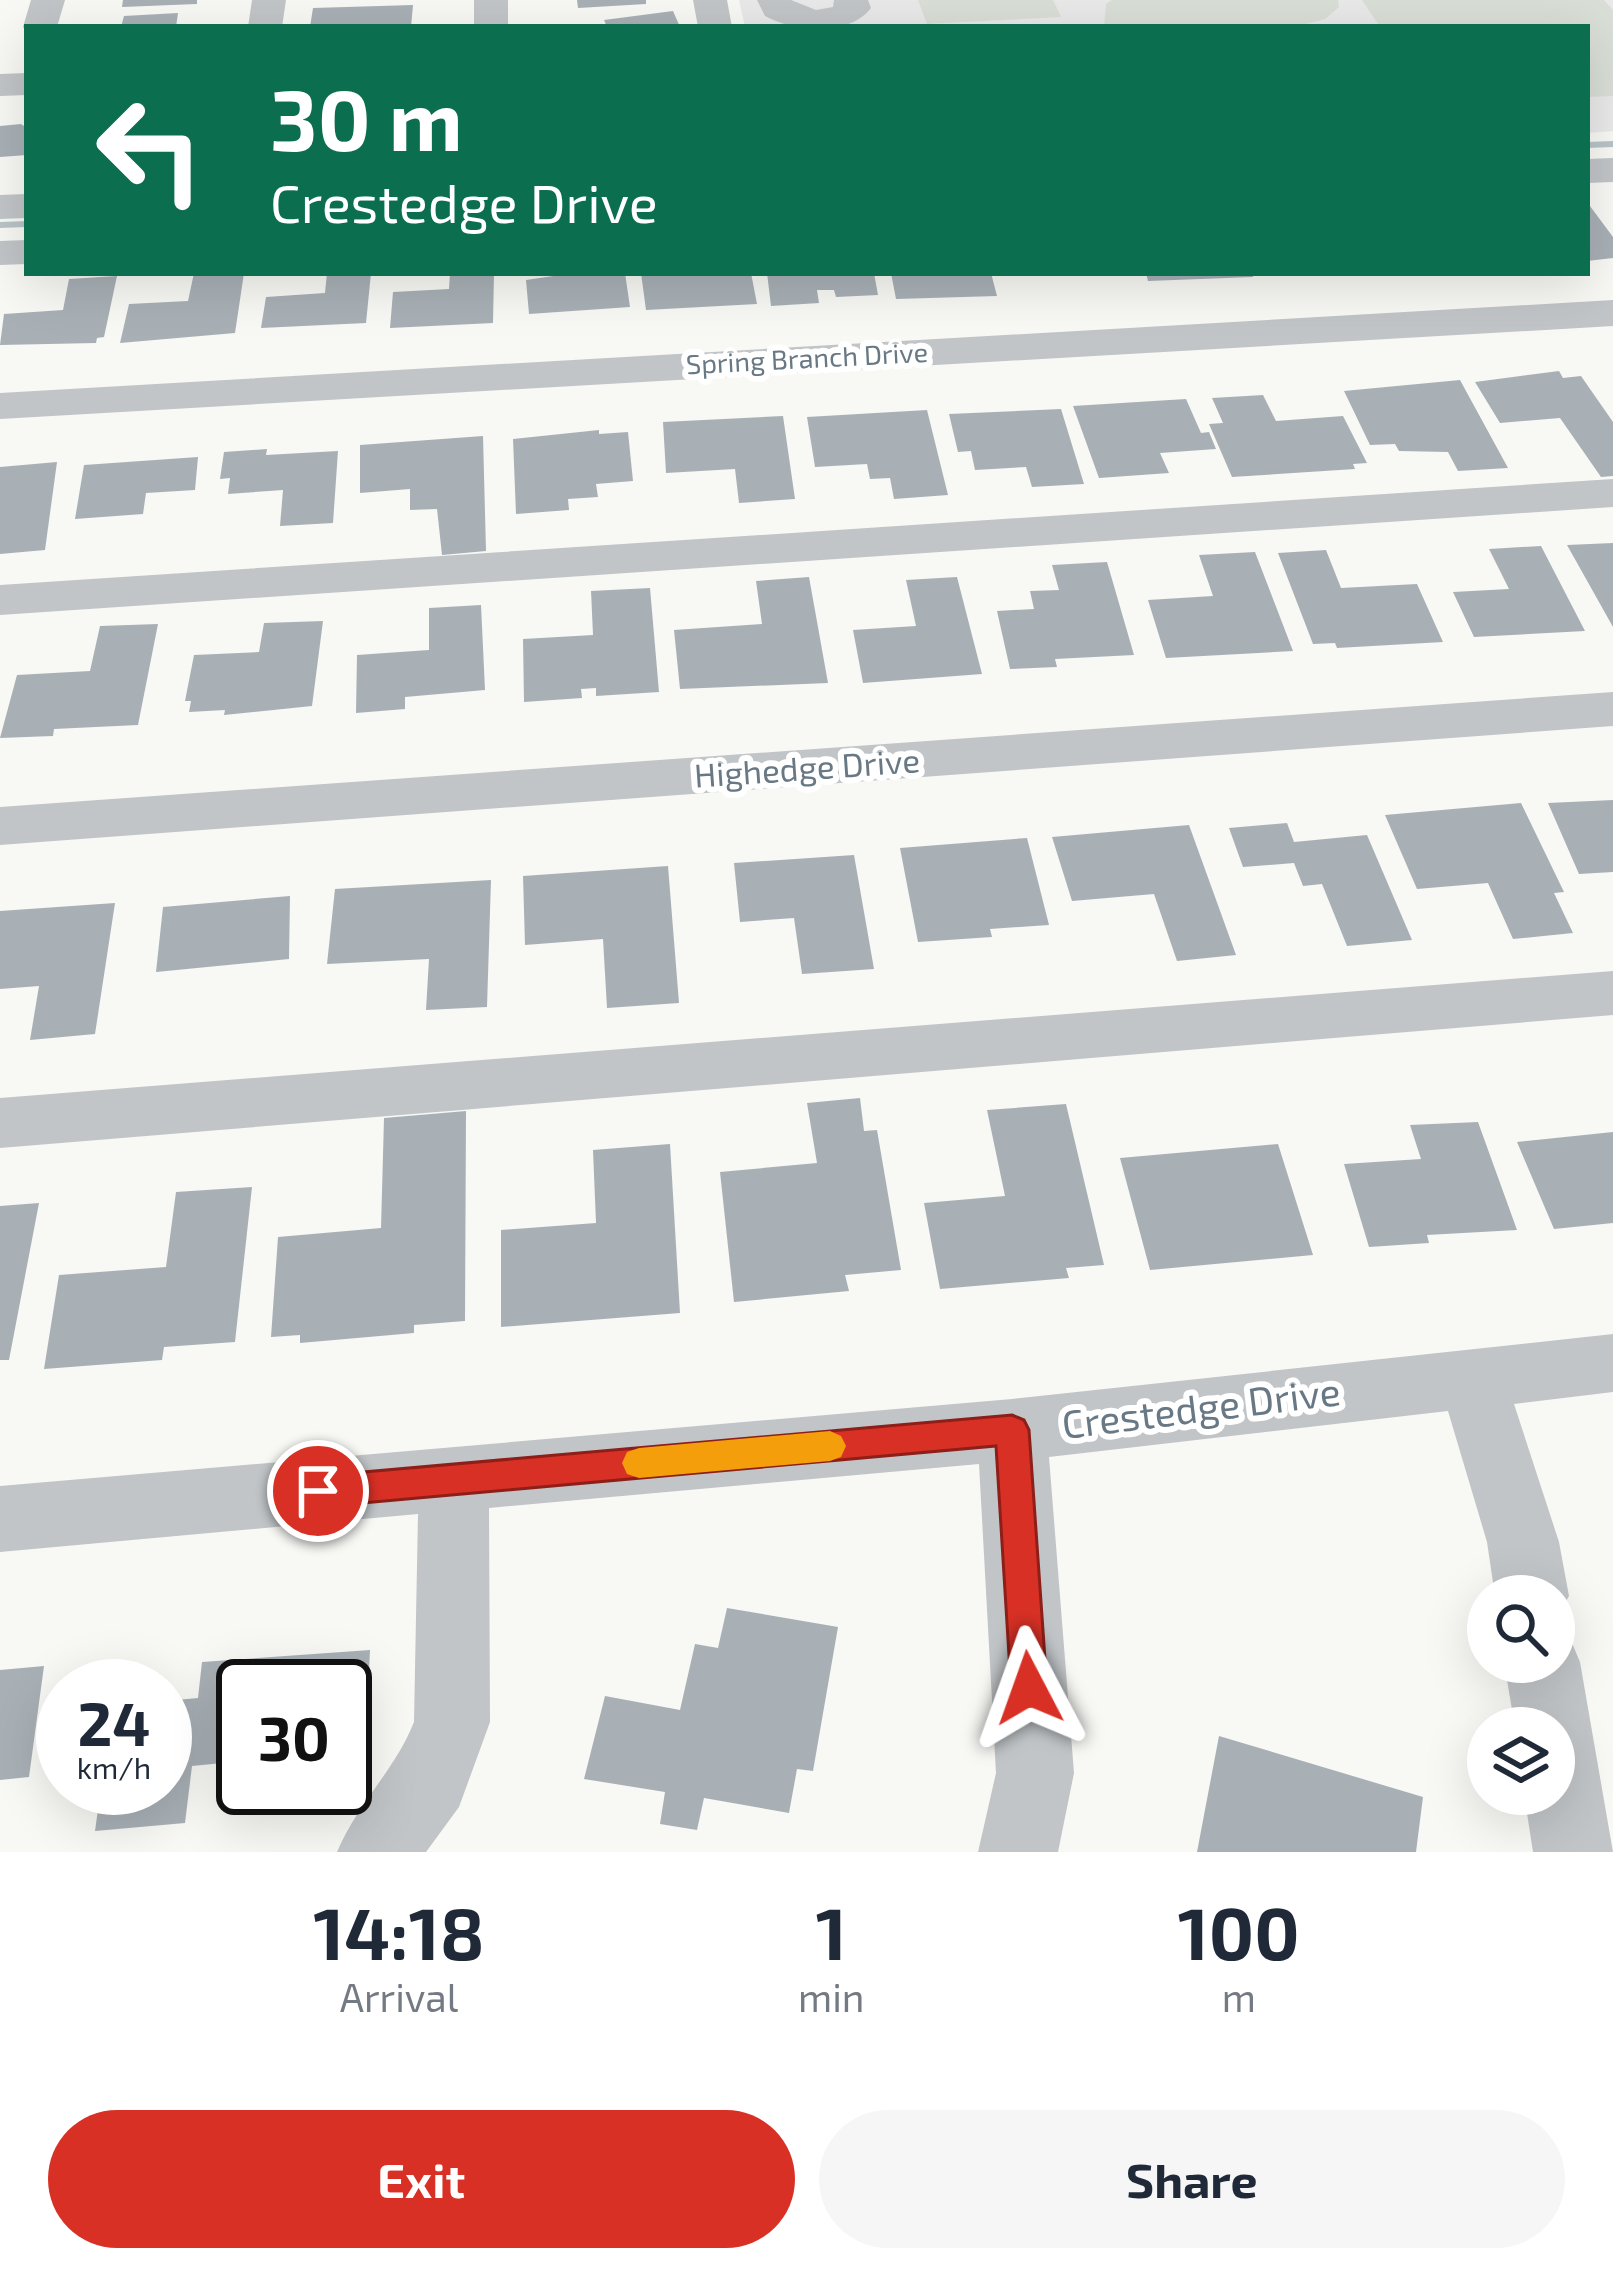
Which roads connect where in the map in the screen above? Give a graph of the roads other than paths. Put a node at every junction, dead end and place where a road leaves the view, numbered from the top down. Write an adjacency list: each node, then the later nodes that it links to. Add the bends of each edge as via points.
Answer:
1 (774, 0): 2 (street, via 776,9 808,21 846,15)
2 (851, 0)
3 (1613, 313): 4 (street, Spring Branch Drive)
4 (0, 406)
5 (1613, 493): 6 (street)
6 (0, 600)
7 (1613, 710): 8 (street, Highedge Drive)
8 (0, 826)
9 (1613, 993): 10 (street)
10 (0, 1123)
11 (1613, 1363): 12 (street, Crestedge Drive)
12 (1471, 1376): 13 (street, Crestedge Drive); 16 (street)
13 (1012, 1430): 14 (street, Crestedge Drive); 19 (street, via 1035,1773)
14 (454, 1479): 15 (street, Crestedge Drive); 18 (street, via 452,1722 431,1779)
15 (0, 1519)
16 (1528, 1575)
17 (1567, 1815): 20 (street)
18 (377, 1852)
19 (1018, 1852)
20 (1573, 1852)

